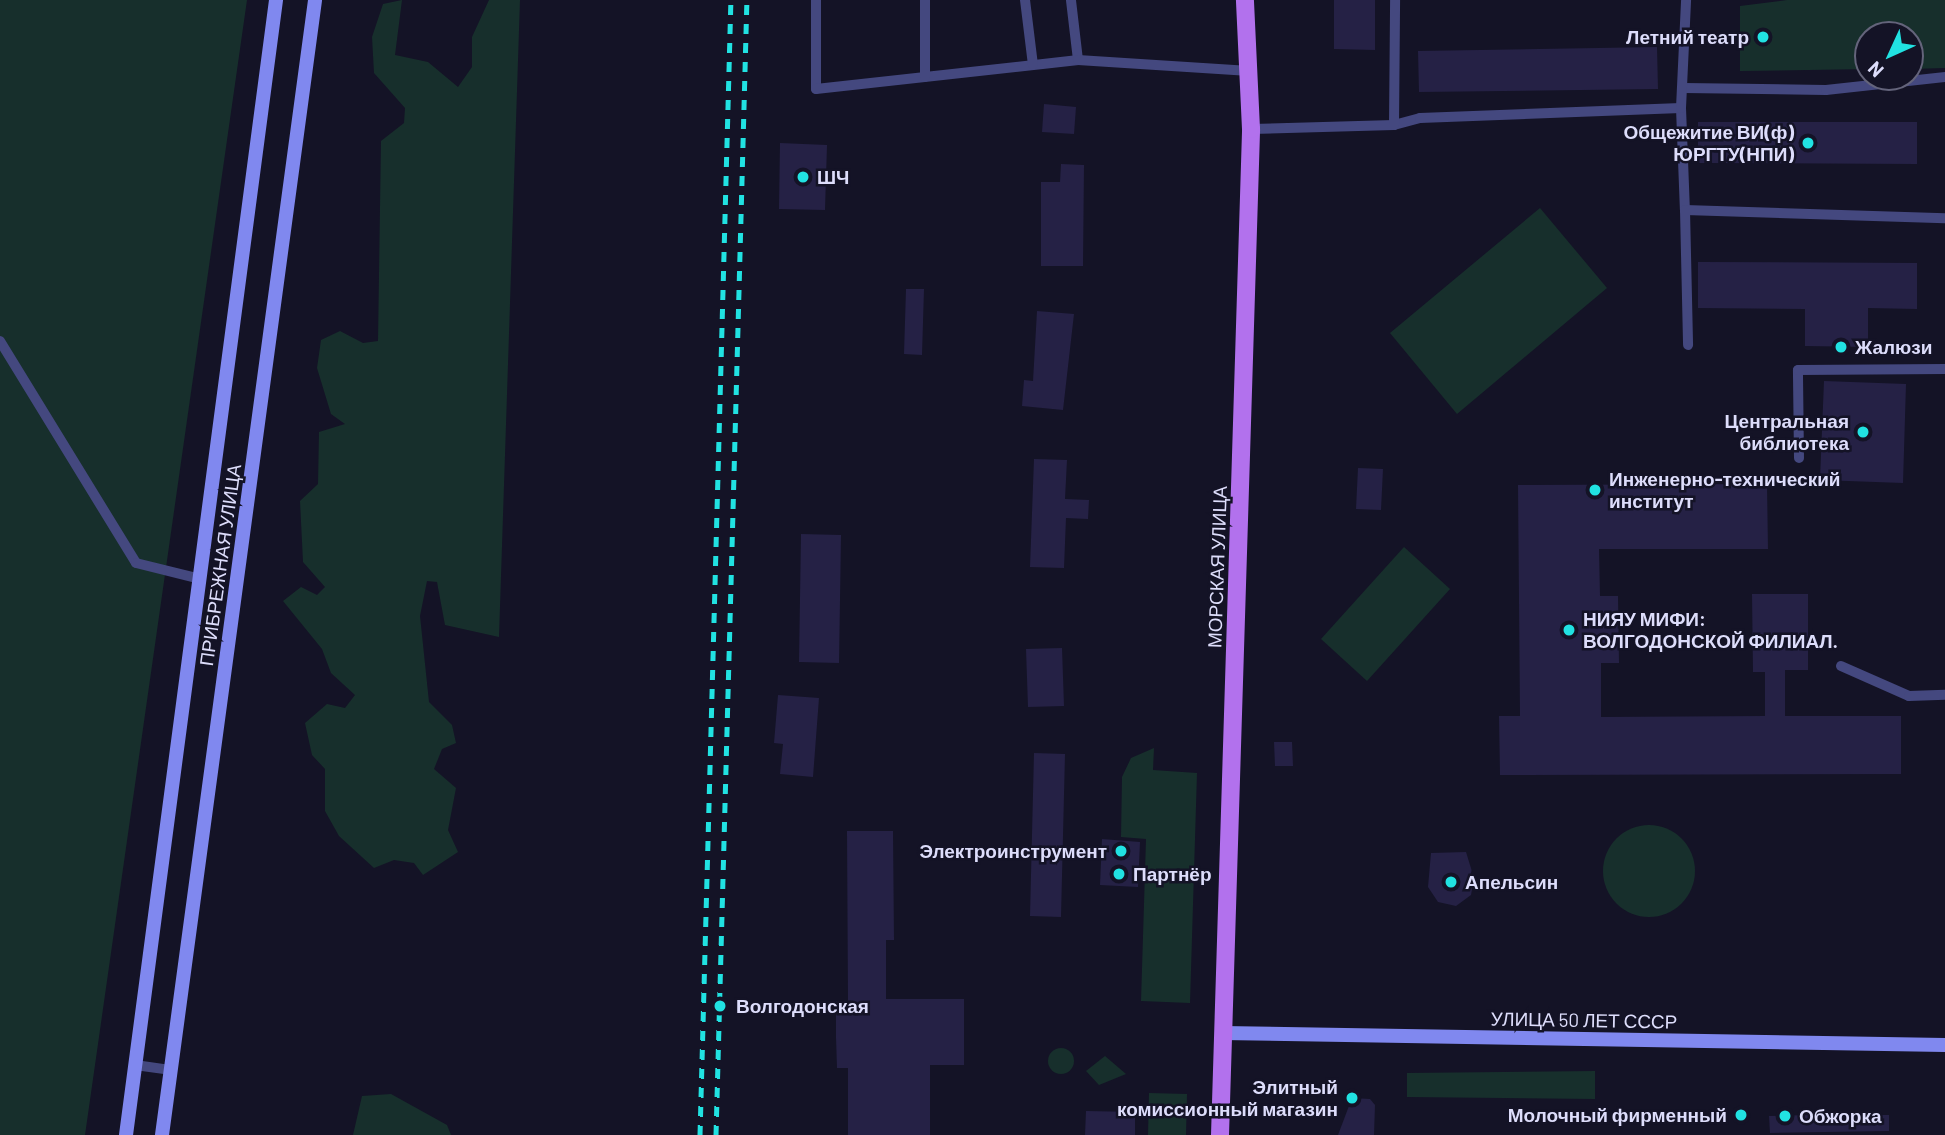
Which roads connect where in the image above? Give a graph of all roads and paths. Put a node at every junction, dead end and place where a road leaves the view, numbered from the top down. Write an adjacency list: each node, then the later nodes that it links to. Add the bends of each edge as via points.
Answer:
1 (276, 0): 25 (main road, ПРИБРЕЖНАЯ УЛИЦА)
2 (315, 0): 31 (main road, ПРИБРЕЖНАЯ УЛИЦА)
3 (816, 0): 13 (lane, via 816,89)
4 (925, 0): 13 (lane)
5 (1025, 0): 11 (lane)
6 (1070, 0): 10 (lane)
7 (1245, 0): 12 (main road, МОРСКАЯ УЛИЦА)
8 (1395, 0): 17 (lane)
9 (1686, 0): 15 (lane)
10 (1077, 60): 11 (lane); 12 (lane)
11 (1033, 65): 13 (lane)
12 (1250, 71): 18 (main road, МОРСКАЯ УЛИЦА)
13 (925, 77)
14 (1945, 77): 15 (lane, via 1826,90)
15 (1684, 88): 16 (lane)
16 (1681, 108): 17 (lane, via 1420,118); 19 (lane)
17 (1394, 125): 18 (lane)
18 (1251, 129): 28 (main road, МОРСКАЯ УЛИЦА)
19 (1685, 209): 20 (lane); 22 (lane)
20 (1945, 218)
21 (0, 341): 25 (lane, via 136,563)
22 (1688, 345)
23 (1945, 369): 24 (lane, via 1798,370)
24 (1799, 458)
25 (200, 579): 30 (main road, ПРИБРЕЖНАЯ УЛИЦА)
26 (1841, 666): 27 (lane, via 1909,696)
27 (1945, 695)
28 (1222, 1033): 29 (main road, УЛИЦА 50 ЛЕТ СССР); 34 (main road, МОРСКАЯ УЛИЦА)
29 (1945, 1045)
30 (135, 1065): 31 (lane); 32 (main road, ПРИБРЕЖНАЯ УЛИЦА)
31 (172, 1070): 33 (main road, ПРИБРЕЖНАЯ УЛИЦА)
32 (126, 1135)
33 (162, 1135)
34 (1220, 1135)

